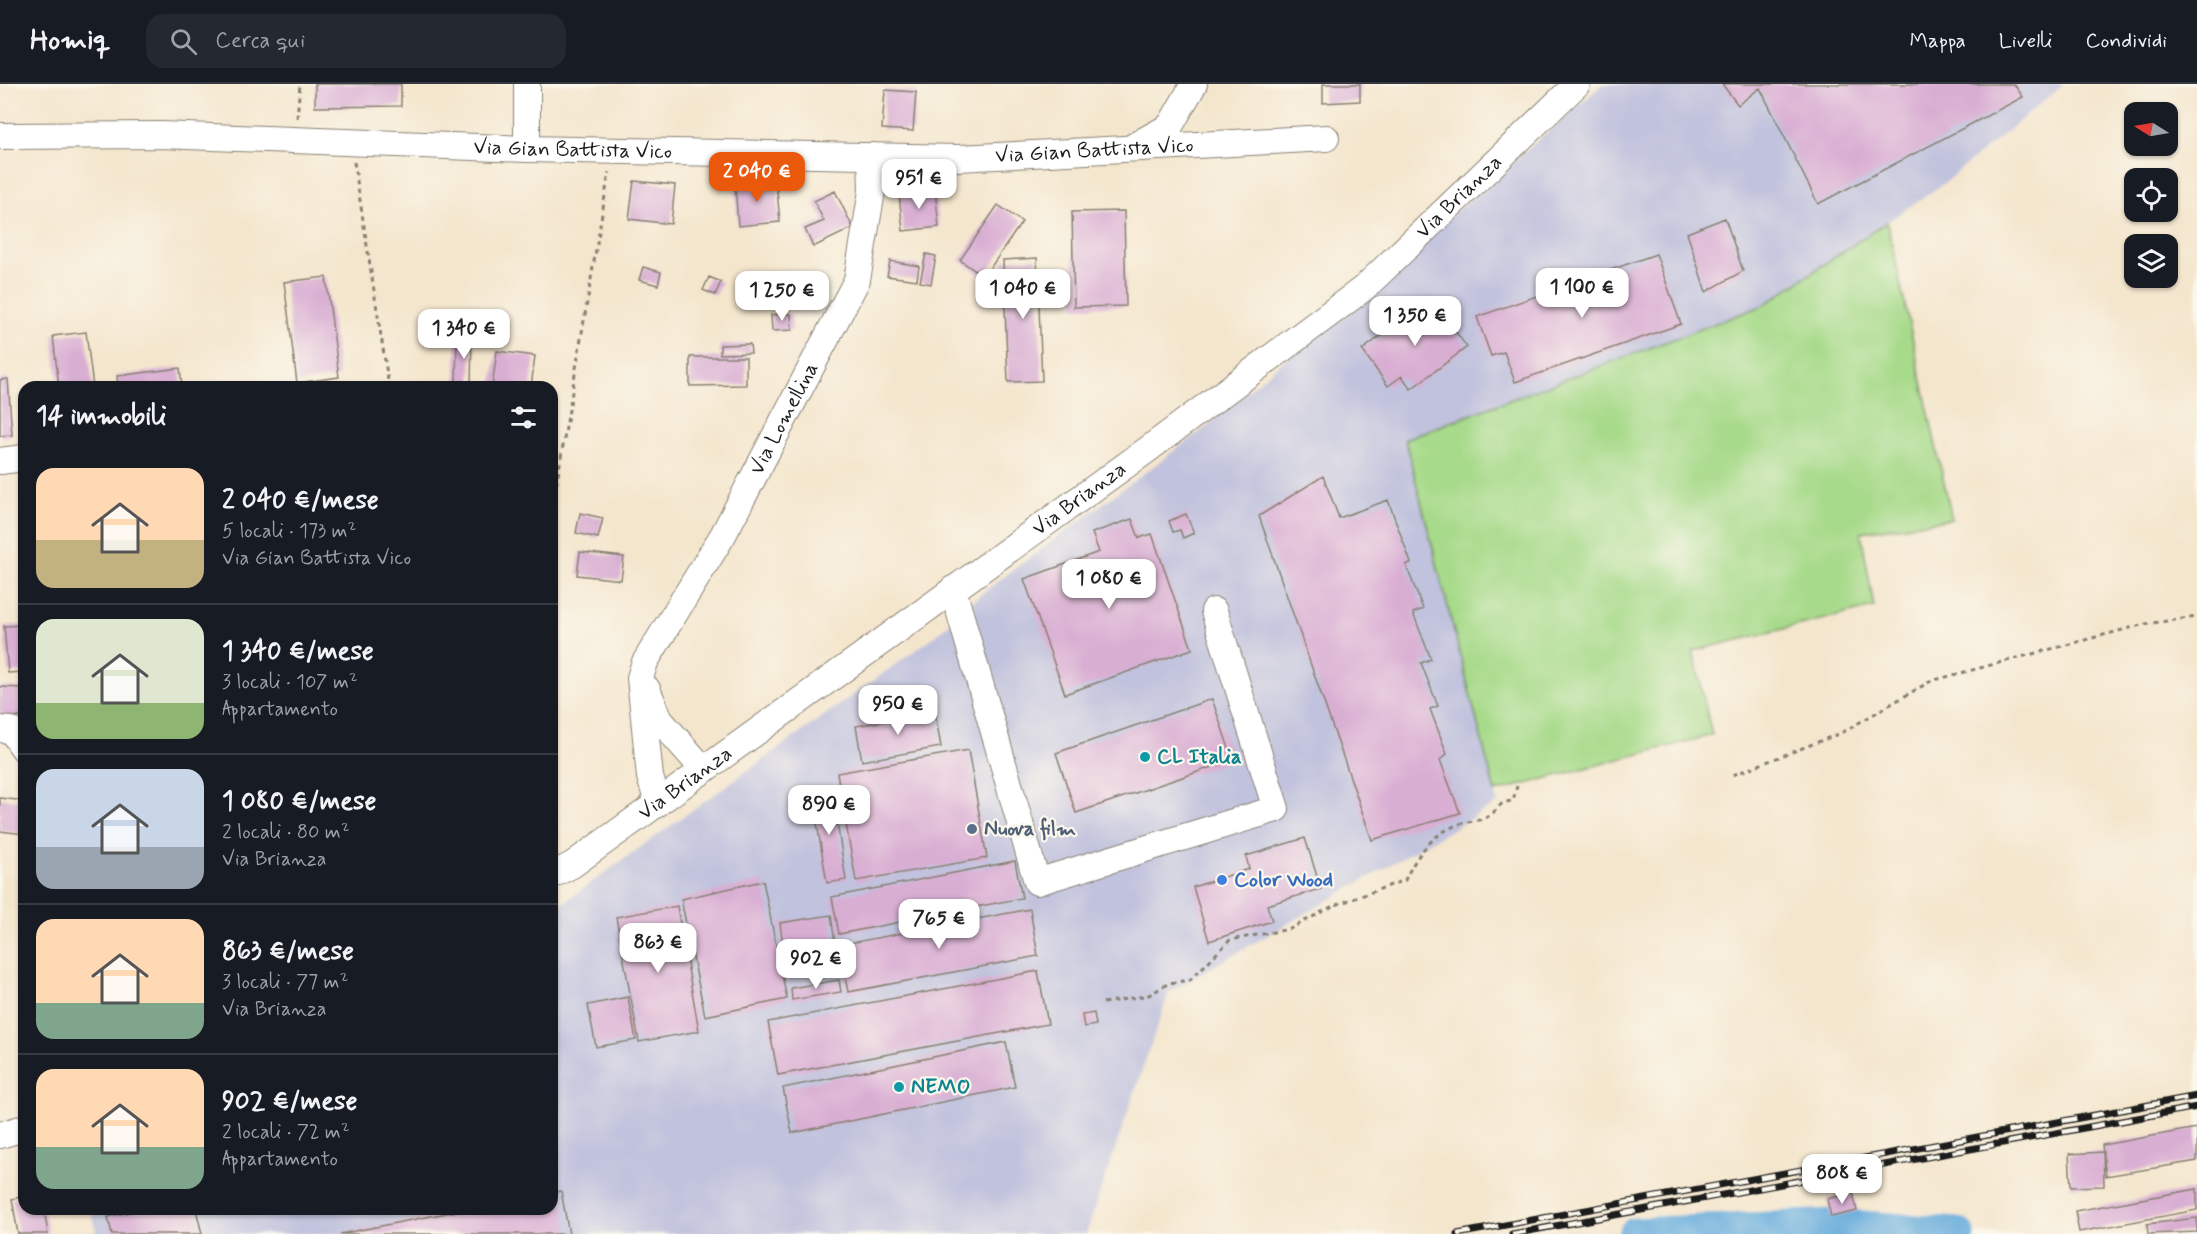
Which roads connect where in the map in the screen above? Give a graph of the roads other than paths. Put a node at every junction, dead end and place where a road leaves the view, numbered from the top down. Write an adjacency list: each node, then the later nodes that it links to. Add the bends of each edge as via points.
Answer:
1 (526, 84): 6 (street)
2 (1194, 84): 7 (street, via 1170,126)
3 (1577, 84): 11 (street, Via Brianza, via 1364,288)
4 (0, 136): 6 (street, Via Gian Battista Vico, via 161,135)
5 (1326, 138): 7 (street, Via Gian Battista Vico)
6 (527, 149): 8 (street, Via Gian Battista Vico)
7 (1129, 149): 8 (street, Via Gian Battista Vico, via 959,158)
8 (871, 156): 13 (street, Via Lomellina, via 872,190 857,280 723,535)
9 (18, 459): 10 (street)
10 (0, 461)
11 (953, 589): 12 (street, via 1037,882 1276,809); 16 (street, Via Brianza)
12 (1214, 611)
13 (645, 662): 16 (street, via 647,687 660,720); 17 (street, Via Lomellina, via 640,678 645,739)
14 (0, 729): 15 (street, via 11,730)
15 (18, 740)
16 (704, 771): 17 (street, Via Brianza)
17 (658, 803): 18 (street, Via Brianza)
18 (558, 872)
19 (18, 1130): 20 (street)
20 (0, 1135)

